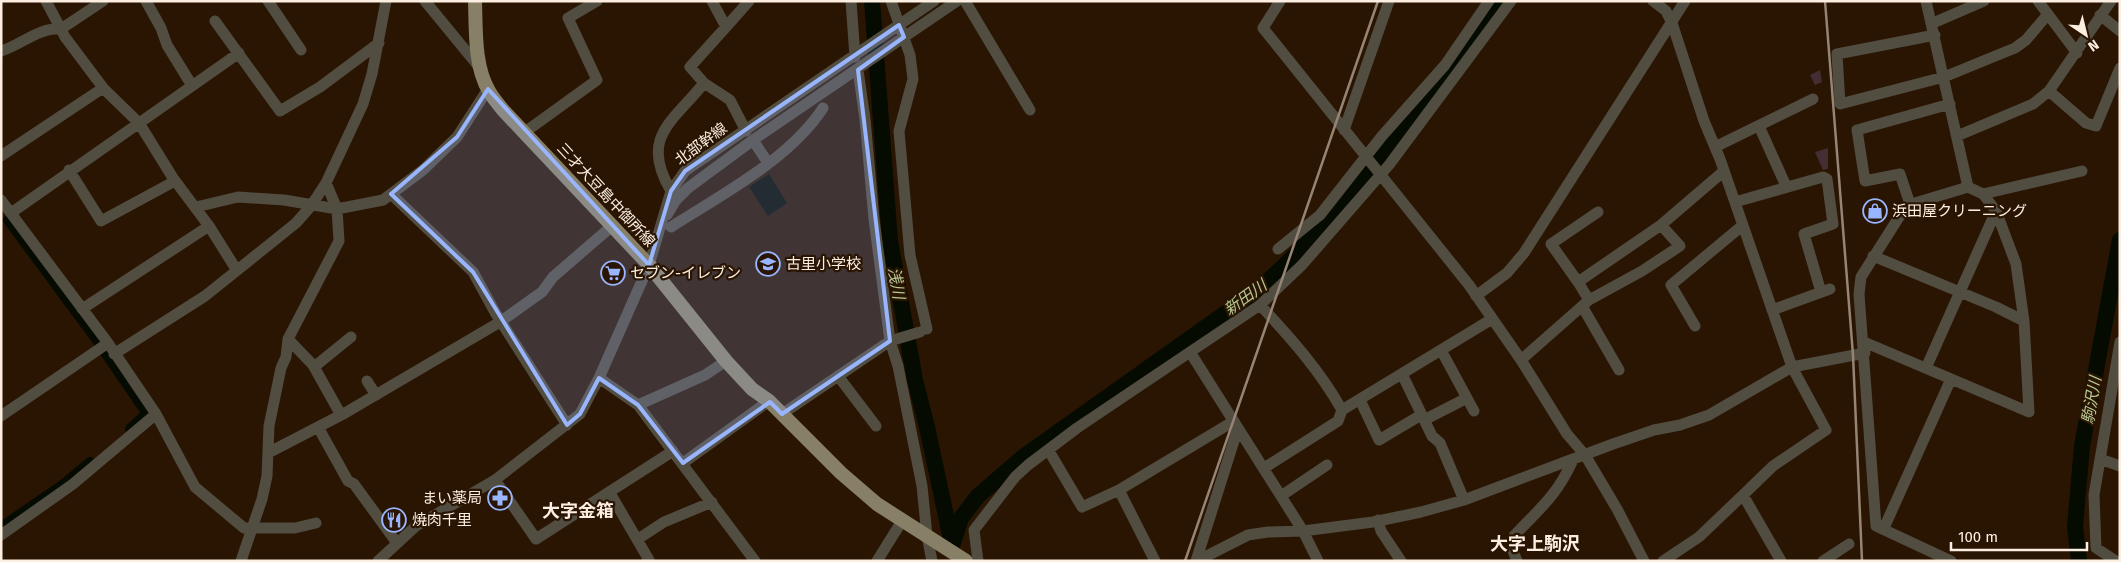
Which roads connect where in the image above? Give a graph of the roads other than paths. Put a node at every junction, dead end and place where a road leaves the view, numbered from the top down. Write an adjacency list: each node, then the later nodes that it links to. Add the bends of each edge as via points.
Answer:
1 (46, 1): 34 (street)
2 (103, 1): 34 (street)
3 (146, 1): 49 (street, via 167,45)
4 (268, 1): 39 (street)
5 (386, 1): 38 (street)
6 (425, 1): 45 (street)
7 (475, 1): 45 (main road, 三才大豆島中御所線)
8 (597, 1): 60 (street, via 568,18 597,80)
9 (712, 1): 33 (street)
10 (749, 1): 33 (street)
11 (851, 1): 42 (street)
12 (891, 1): 32 (street)
13 (934, 1): 32 (street)
14 (957, 1): 37 (street)
15 (965, 1): 56 (street)
16 (1280, 1): 59 (street, via 1263,28)
17 (1388, 1): 59 (street)
18 (1489, 1): 65 (street, via 1445,65 1382,136)
19 (1511, 1): 70 (street)
20 (1653, 1): 31 (street, via 1666,11)
21 (1685, 1): 31 (street)
22 (1926, 1): 35 (street)
23 (1957, 1): 27 (street)
24 (1984, 1): 27 (street)
25 (2038, 1): 28 (street)
26 (2111, 1): 29 (street)
27 (1958, 14): 35 (street)
28 (2048, 14): 43 (street); 47 (street, via 2016,48)
29 (2100, 15): 36 (street); 43 (street)
30 (215, 21): 41 (street)
31 (1672, 23): 63 (street); 99 (street, via 1524,253 1507,273)
32 (899, 25): 37 (street); 42 (street, 北部幹線)
33 (726, 27): 48 (street, via 690,67)
34 (60, 29): 40 (street, via 44,31); 50 (street)
35 (1934, 29): 47 (street); 47 (street, via 1838,54 1840,104)
36 (2120, 31)
37 (899, 41): 46 (street, 北部幹線); 110 (street, via 910,55 913,79 899,131 904,207 923,331)
38 (379, 43): 41 (street, via 280,112); 72 (street, via 363,104)
39 (301, 50)
40 (1, 51)
41 (239, 53): 49 (street)
42 (860, 53): 61 (street, 北部幹線)
43 (2076, 53): 52 (street)
44 (2120, 68): 52 (street, via 2096,126 2086,123)
45 (482, 69): 51 (main road, 三才大豆島中御所線)
46 (860, 69): 61 (street, 北部幹線); 110 (street, via 874,219)
47 (1944, 77): 54 (street)
48 (704, 83): 61 (street, via 730,100); 75 (street, via 667,123 658,139 662,176)
49 (191, 84): 57 (street)
50 (103, 88): 57 (street); 64 (street)
51 (488, 89): 60 (main road, 三才大豆島中御所線); 76 (street, via 457,137 423,170)
52 (2049, 92): 62 (street, via 2033,104)
53 (1813, 99): 58 (street)
54 (1950, 104): 62 (street); 81 (street, via 1857,130 1865,181 1900,174)
55 (823, 108): 66 (street, via 814,122)
56 (1030, 110)
57 (138, 123): 67 (street); 71 (street)
58 (1759, 126): 63 (street); 73 (street)
59 (1344, 130): 65 (street)
60 (524, 132): 90 (main road, 三才大豆島中御所線)
61 (749, 136): 66 (street); 75 (street, 北部幹線, via 694,164); 92 (street, 北部幹線, via 682,193)
62 (1958, 136): 74 (street)
63 (1715, 147): 68 (street)
64 (1, 156)
65 (1368, 159): 70 (street); 93 (street, via 1320,215)
66 (768, 162): 91 (street)
67 (69, 170): 71 (street, via 101,221); 86 (street)
68 (1724, 171): 79 (street); 87 (street)
69 (2082, 171): 77 (street)
70 (1379, 173): 99 (street); 101 (street, via 1302,265)
71 (175, 181): 82 (street)
72 (326, 183): 80 (street); 83 (street)
73 (1786, 186): 79 (street); 103 (street, via 1823,177 1827,179 1833,224 1804,234 1826,290)
74 (1968, 187): 77 (street); 81 (street)
75 (671, 191): 92 (street, 北部幹線)
76 (391, 194): 83 (street, via 375,202); 106 (street, via 465,263)
77 (1983, 194): 84 (street)
78 (1, 200): 86 (street)
79 (1735, 202): 88 (street)
80 (311, 206): 82 (street, via 284,200 238,197); 83 (street); 96 (street, via 296,223)
81 (1911, 206): 94 (street, via 1899,217)
82 (196, 207): 89 (street)
83 (337, 209): 109 (street, via 337,248)
84 (1996, 211): 98 (street); 105 (street, via 2016,264)
85 (1598, 212): 97 (street, via 1552,244)
86 (11, 213): 102 (street)
87 (1661, 225): 97 (street); 100 (street, via 1680,246)
88 (1743, 225): 103 (street); 107 (street, via 1670,284)
89 (209, 226): 96 (street); 102 (street)
90 (612, 226): 95 (main road, 三才大豆島中御所線); 106 (street, via 553,277 542,292)
91 (671, 227)
92 (658, 234): 95 (street)
93 (1278, 249)
94 (1874, 256): 98 (street); 113 (street, via 1861,277 1859,294)
95 (649, 265): 118 (main road, 三才大豆島中御所線); 126 (street)
96 (236, 269): 116 (street, via 204,296)
97 (1578, 282): 100 (street)
98 (1959, 292): 105 (street); 121 (street)
99 (1476, 296): 104 (street)
100 (1586, 303): 117 (street); 123 (street)
101 (1260, 305): 115 (street); 134 (street, via 1289,335 1326,383)
102 (82, 309): 112 (street)
103 (1772, 310): 120 (street)
104 (1492, 319): 114 (street); 117 (street)
105 (2024, 321): 127 (street, via 2028,412)
106 (500, 322): 129 (street); 142 (street)
107 (1695, 326)
108 (351, 337): 119 (street)
109 (288, 339): 119 (street); 147 (street, via 269,426)
110 (893, 341): 125 (street); 169 (street)
111 (2120, 342): 122 (street)
112 (108, 343): 116 (street); 139 (street)
113 (1864, 348): 120 (street); 121 (street); 165 (street, via 1876,526)
114 (1441, 350): 124 (street); 130 (street)
115 (1190, 352): 141 (street); 146 (street, via 1077,428)
116 (114, 354): 136 (street)
117 (1521, 360): 148 (street, via 1567,434)
118 (726, 361): 132 (main road, 三才大豆島中御所線, via 752,389); 133 (street, via 705,375)
119 (314, 367): 138 (street)
120 (1792, 367): 148 (street, via 1709,415 1654,430); 158 (street, via 1826,430 1773,466)
121 (1926, 368): 127 (street)
122 (2118, 368): 149 (street)
123 (1619, 370)
124 (1402, 374): 131 (street); 140 (street)
125 (838, 376): 137 (street); 143 (street, via 863,416)
126 (599, 378): 133 (street); 142 (street, via 580,414)
127 (1951, 379): 165 (street)
128 (366, 381): 129 (street)
129 (376, 395): 138 (street)
130 (1467, 398): 135 (street); 140 (street)
131 (1360, 400): 134 (street); 140 (street, via 1379,440)
132 (769, 401): 137 (main road, 三才大豆島中御所線); 151 (street)
133 (638, 405): 145 (street)
134 (1342, 410): 154 (street, via 1338,421)
135 (1474, 411)
136 (156, 414): 166 (street, via 195,487 244,528); 168 (street, via 73,484)
137 (782, 414): 163 (main road, 三才大豆島中御所線, via 841,473)
138 (341, 415): 144 (street)
139 (1, 416)
140 (1423, 417): 160 (street, via 1432,436 1440,443)
141 (1236, 424): 154 (street); 156 (street); 183 (street)
142 (567, 425): 155 (street)
143 (876, 426)
144 (318, 427): 147 (street); 171 (street, via 348,481 354,484)
145 (672, 451): 151 (street); 157 (street)
146 (1049, 451): 156 (street, via 1082,507); 181 (street, via 1015,477 974,530)
147 (268, 453): 166 (street, via 262,500)
148 (1585, 455): 150 (street); 187 (street)
149 (2100, 459): 153 (street); 192 (street, via 2094,495 2096,548)
150 (1573, 460): 160 (street); 186 (street, via 1549,501 1514,536 1513,551)
151 (683, 463): 161 (street)
152 (1327, 465): 159 (street)
153 (2120, 466)
154 (1264, 468): 159 (street)
155 (495, 480): 157 (street, via 536,539); 171 (street, via 416,526)
156 (1118, 490): 182 (street)
157 (610, 493): 170 (street)
158 (1743, 495): 188 (street, via 1699,537); 189 (street)
159 (1281, 496): 167 (street)
160 (1464, 500): 162 (street)
161 (712, 502): 170 (street, via 664,522); 177 (street)
162 (1378, 520): 167 (street); 185 (street, via 1381,531)
163 (902, 521): 169 (main road, 三才大豆島中御所線); 178 (street)
164 (316, 523): 166 (street, via 295,528)
165 (1884, 528): 191 (street)
166 (251, 529): 174 (street)
167 (1303, 531): 173 (street, via 1248,535); 184 (street)
168 (1, 535)
169 (931, 538): 179 (street); 180 (main road, 三才大豆島中御所線)
170 (638, 539): 176 (street)
171 (397, 543): 175 (street)
172 (1849, 544): 190 (street)
173 (1218, 556): 183 (street)
174 (241, 561)
175 (378, 561)
176 (647, 561)
177 (755, 561)
178 (877, 561)
179 (932, 561)
180 (966, 561)
181 (978, 561)
182 (1155, 561)
183 (1196, 561)
184 (1318, 561)
185 (1402, 561)
186 (1517, 561)
187 (1644, 561)
188 (1663, 561)
189 (1781, 561)
190 (1823, 561)
191 (1951, 561)
192 (2116, 561)

